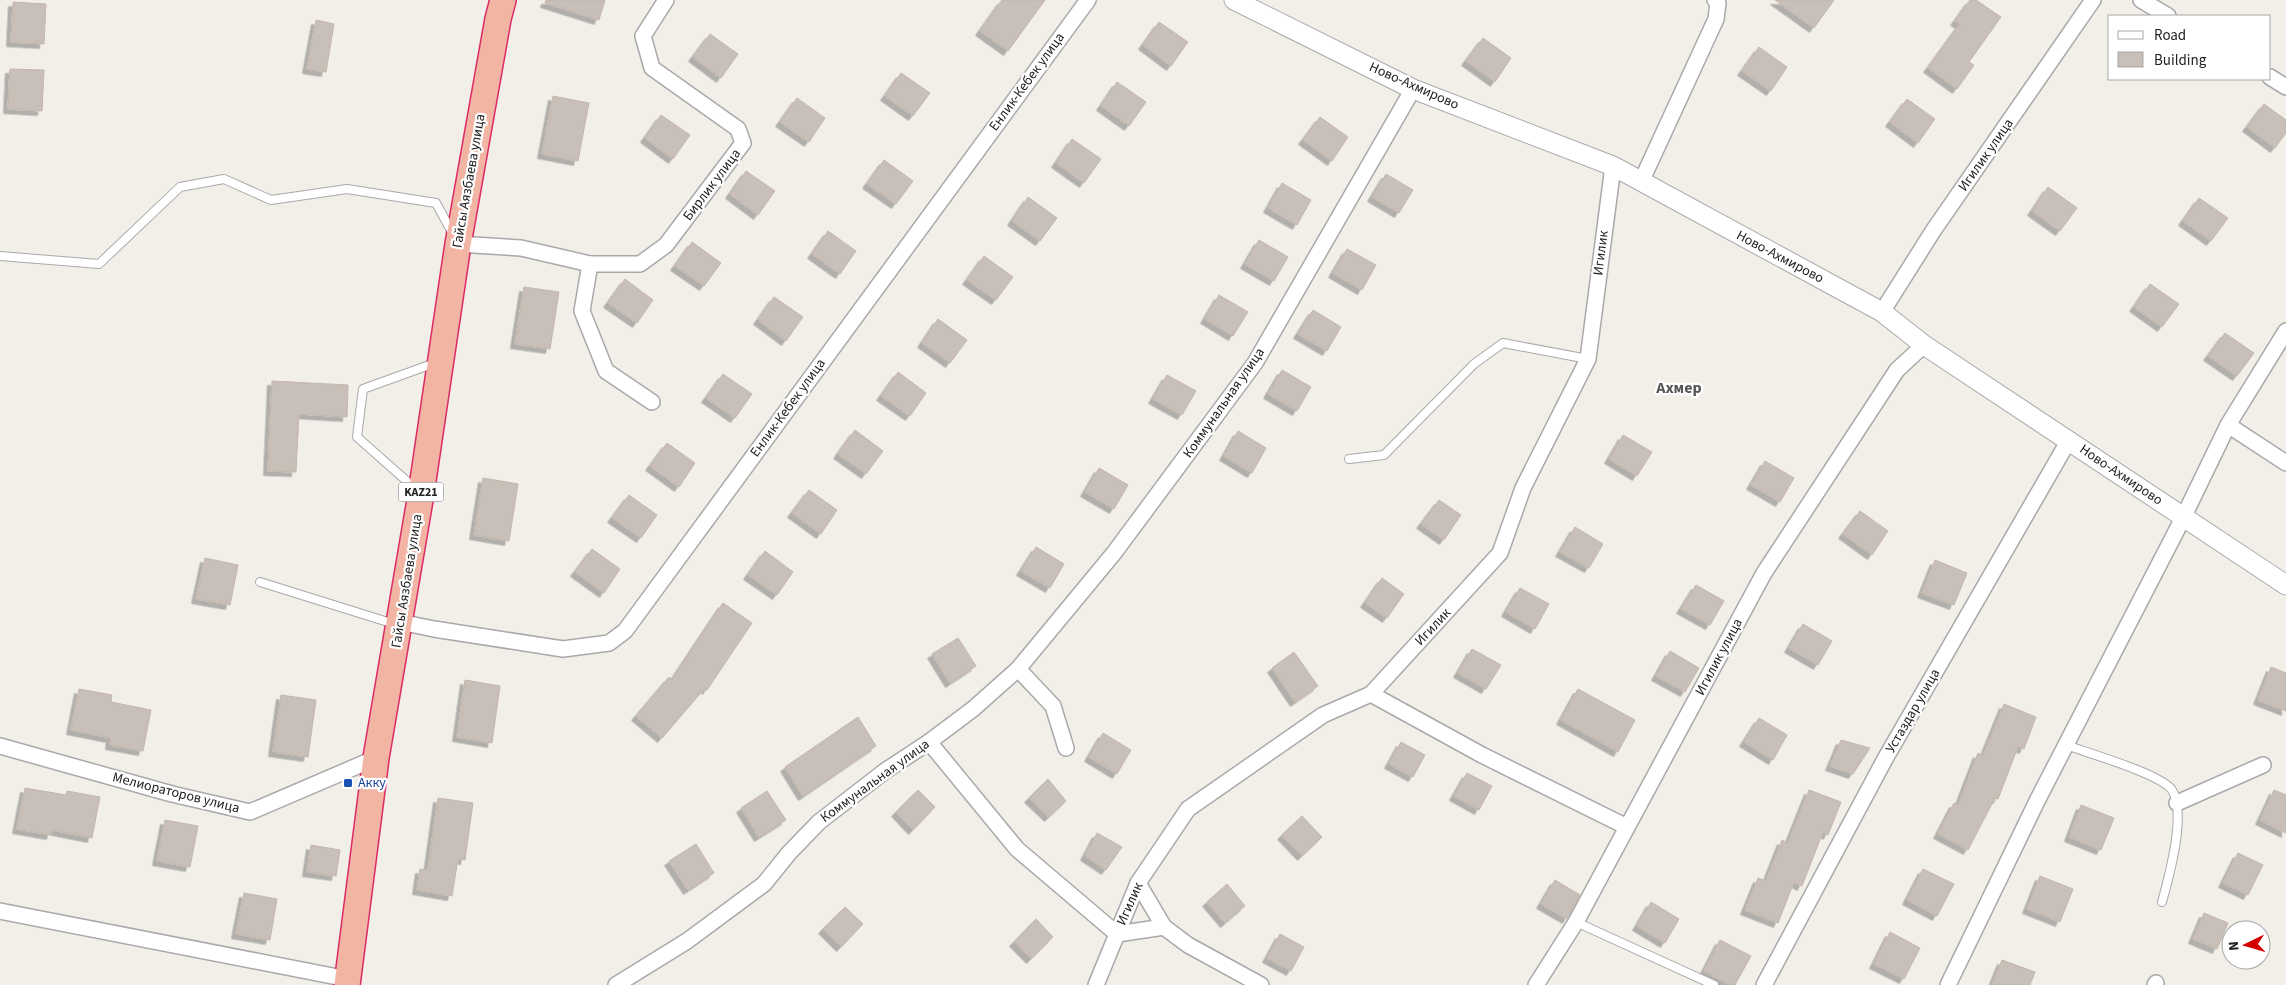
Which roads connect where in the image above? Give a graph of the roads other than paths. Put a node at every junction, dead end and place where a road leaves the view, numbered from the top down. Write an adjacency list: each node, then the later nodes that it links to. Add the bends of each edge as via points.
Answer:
1 (503, 0): 14 (highway, Гайсы Аязбаева улица / KAZ21)
2 (666, 0): 16 (street, Бирлик улица, via 643,36 652,68 738,129 744,143 666,245 640,264)
3 (1088, 0): 31 (street, Енлик-Кебек улица, via 625,630 609,643 563,649)
4 (1714, 0): 13 (street, via 1718,3 1716,19)
5 (2093, 0): 17 (street, Игилик улица, via 1933,231)
6 (2141, 0): 8 (street)
7 (1239, 1): 11 (street, Ново-Ахмирово)
8 (2166, 15)
9 (2271, 78): 10 (street)
10 (2286, 87)
11 (1413, 89): 12 (street, Ново-Ахмирово); 32 (street, Коммунальная улица, via 1255,363 1114,553)
12 (1613, 166): 13 (street, Ново-Ахмирово); 20 (street, Игилик)
13 (1641, 182): 17 (street, Ново-Ахмирово)
14 (458, 244): 15 (lane, via 436,203 348,189 271,200 224,179 180,187 99,264); 16 (street, Бирлик улица, via 521,248); 21 (highway, Гайсы Аязбаева улица / KAZ21)
15 (0, 256)
16 (590, 264): 22 (street, via 582,311 606,372)
17 (1882, 312): 19 (street, Ново-Ахмирово)
18 (2286, 331): 23 (street)
19 (1924, 345): 24 (street, Ново-Ахмирово); 41 (street, Игилик улица, via 1897,370 1764,573)
20 (1588, 359): 25 (lane, via 1503,343 1474,364 1384,455); 33 (street, Игилик, via 1523,488 1500,553)
21 (439, 362): 27 (highway, Гайсы Аязбаева улица / KAZ21); 27 (lane, via 364,389 357,437)
22 (652, 402)
23 (2228, 425): 26 (street); 28 (street)
24 (2069, 440): 28 (street, Ново-Ахмирово); 54 (street, Устаздар улица, via 1885,759)
25 (1350, 459)
26 (2286, 463)
27 (421, 494): 31 (highway, Гайсы Аязбаева улица / KAZ21)
28 (2183, 518): 30 (street, Ново-Ахмирово); 35 (street)
29 (260, 582): 31 (lane, via 388,622)
30 (2286, 585)
31 (400, 622): 38 (highway, Гайсы Аязбаева улица / KAZ21)
32 (1018, 669): 34 (street, Коммунальная улица); 37 (street, via 1052,706)
33 (1371, 694): 41 (street, via 1482,755); 42 (street, Игилик, via 1323,715 1188,809)
34 (929, 742): 47 (street, via 1017,849); 49 (street, Коммунальная улица, via 819,822 764,884 686,941)
35 (2066, 745): 40 (lane, via 2154,776 2171,789); 55 (street)
36 (0, 746): 38 (street, Мелиораторов улица, via 172,794 250,812)
37 (1066, 748)
38 (376, 758): 48 (highway, Гайсы Аязбаева улица / KAZ21)
39 (2263, 765): 40 (street)
40 (2177, 803): 43 (lane, via 2176,852)
41 (1627, 827): 45 (street, Игилик улица)
42 (1138, 883): 46 (street); 47 (street, Игилик)
43 (2162, 902)
44 (0, 911): 48 (street)
45 (1576, 922): 52 (street, Игилик улица); 53 (lane)
46 (1164, 927): 47 (street); 51 (street, via 1188,945)
47 (1117, 934): 50 (street, Игилик)
48 (348, 982)
49 (616, 985)
50 (1096, 985)
51 (1260, 985)
52 (1536, 985)
53 (1714, 985)
54 (1764, 985)
55 (1948, 985)

